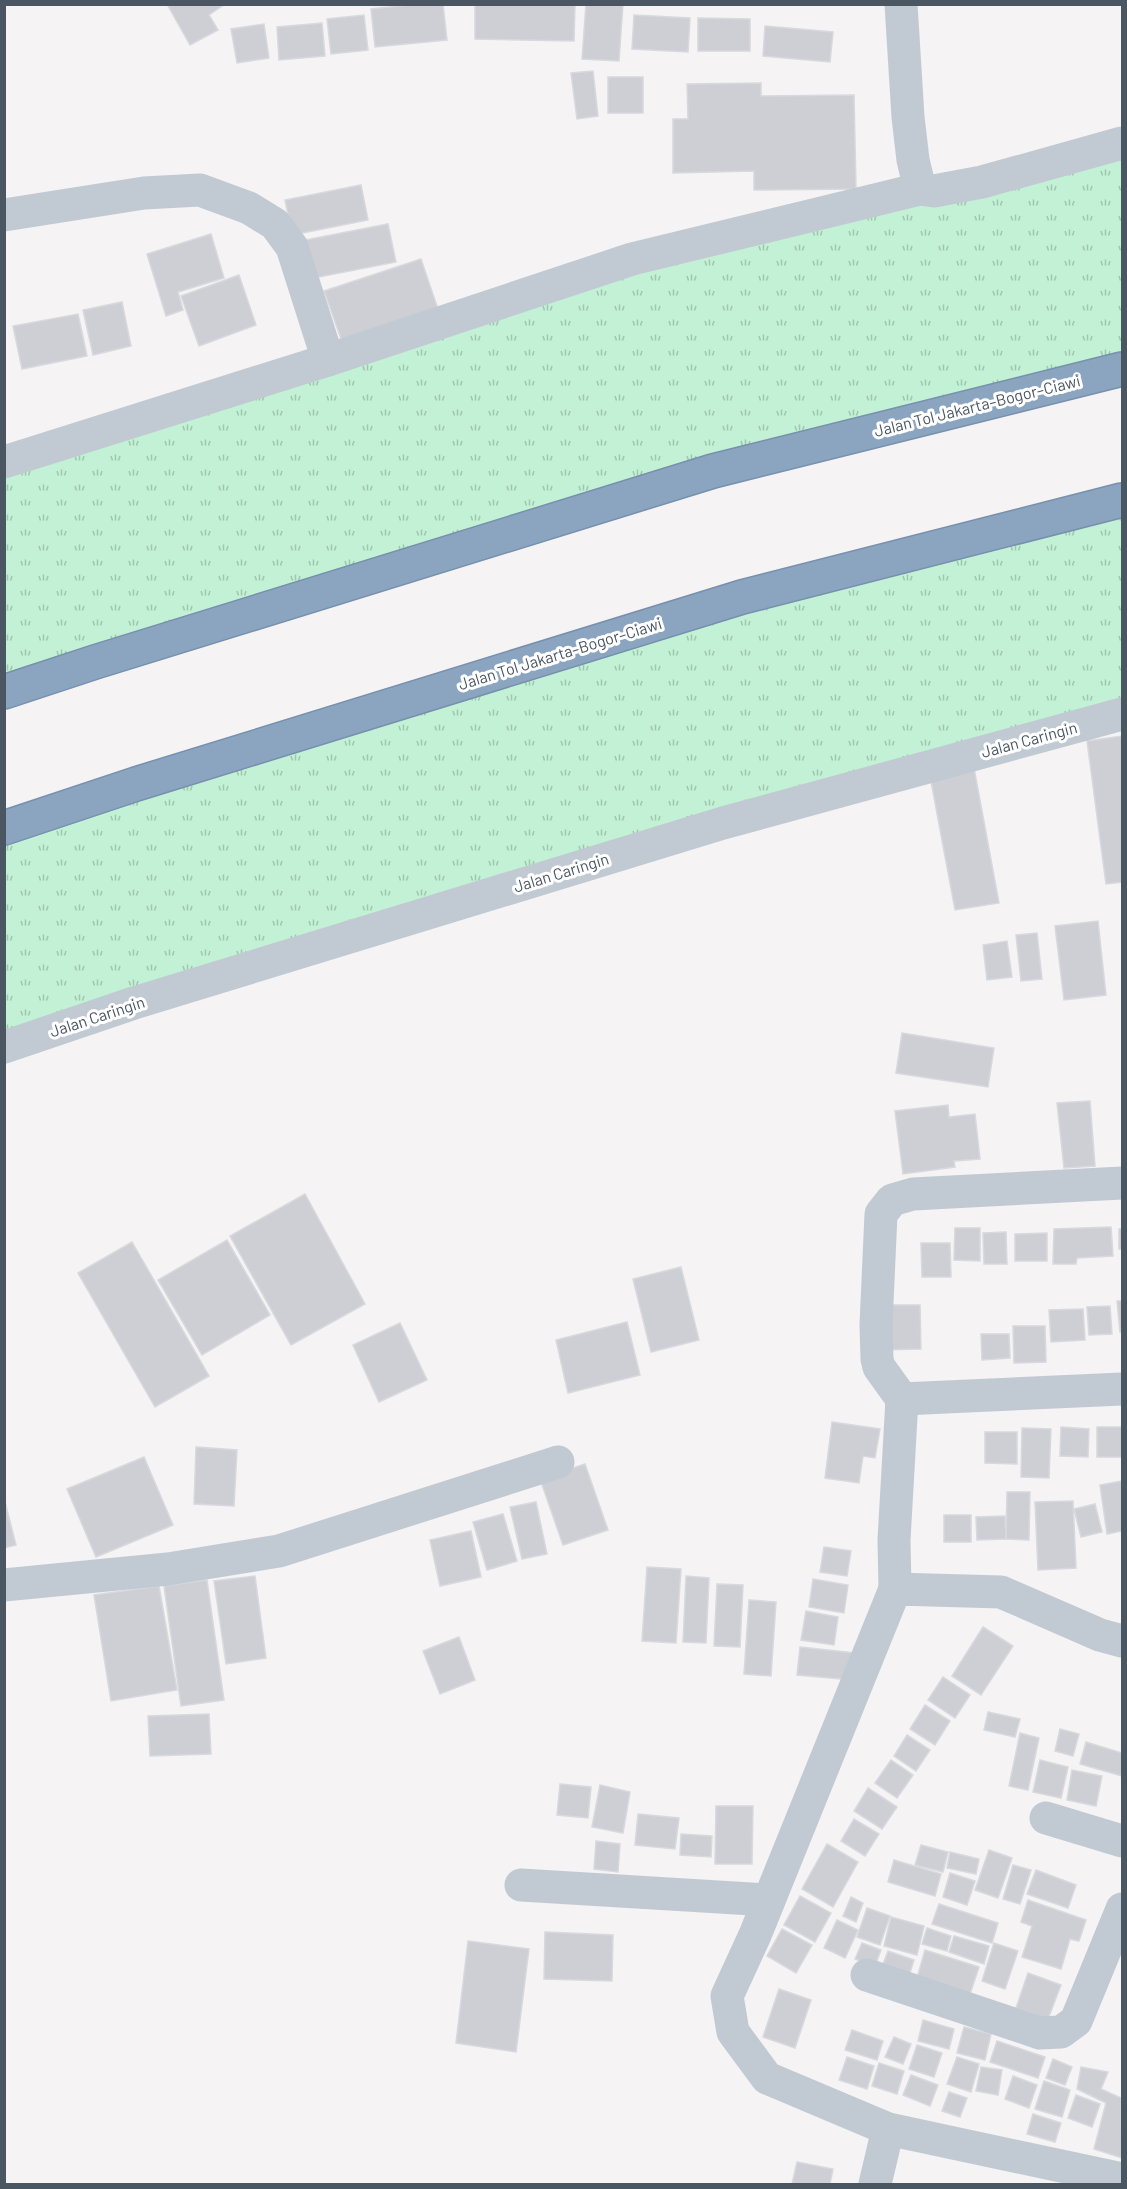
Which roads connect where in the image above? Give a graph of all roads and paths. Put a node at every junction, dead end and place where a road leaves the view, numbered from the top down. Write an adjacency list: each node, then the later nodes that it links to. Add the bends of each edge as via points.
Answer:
1 (901, 4): 3 (street, via 908,117)
2 (1122, 143): 3 (street, via 982,182 934,191)
3 (921, 189): 5 (street, via 632,259)
4 (4, 215): 5 (street, via 144,194 200,190 249,208 274,224 292,247)
5 (328, 360): 7 (street)
6 (1122, 369): 9 (highway, Jalan Tol Jakarta–Bogor–Ciawi, via 713,471)
7 (4, 462)
8 (1122, 500): 11 (highway, Jalan Tol Jakarta–Bogor–Ciawi, via 742,597)
9 (4, 692)
10 (1122, 714): 12 (street, Jalan Caringin, via 723,823 134,1003)
11 (4, 828)
12 (4, 1047)
13 (1122, 1183): 15 (street, via 913,1194 892,1200 881,1214 876,1348 879,1367)
14 (1122, 1389): 15 (street)
15 (902, 1399): 18 (street)
16 (558, 1462): 17 (street, via 279,1551 168,1569)
17 (4, 1585)
18 (895, 1589): 19 (street, via 1001,1592); 23 (street)
19 (1122, 1641)
20 (1046, 1818): 21 (street)
21 (1122, 1841)
22 (521, 1884): 23 (street)
23 (769, 1900): 26 (street, via 727,1996 733,2032 767,2078)
24 (1122, 1908): 25 (street, via 1076,2021 1061,2032 1040,2033)
25 (867, 1975)
26 (888, 2129): 27 (street); 28 (street)
27 (1122, 2179)
28 (875, 2184)

